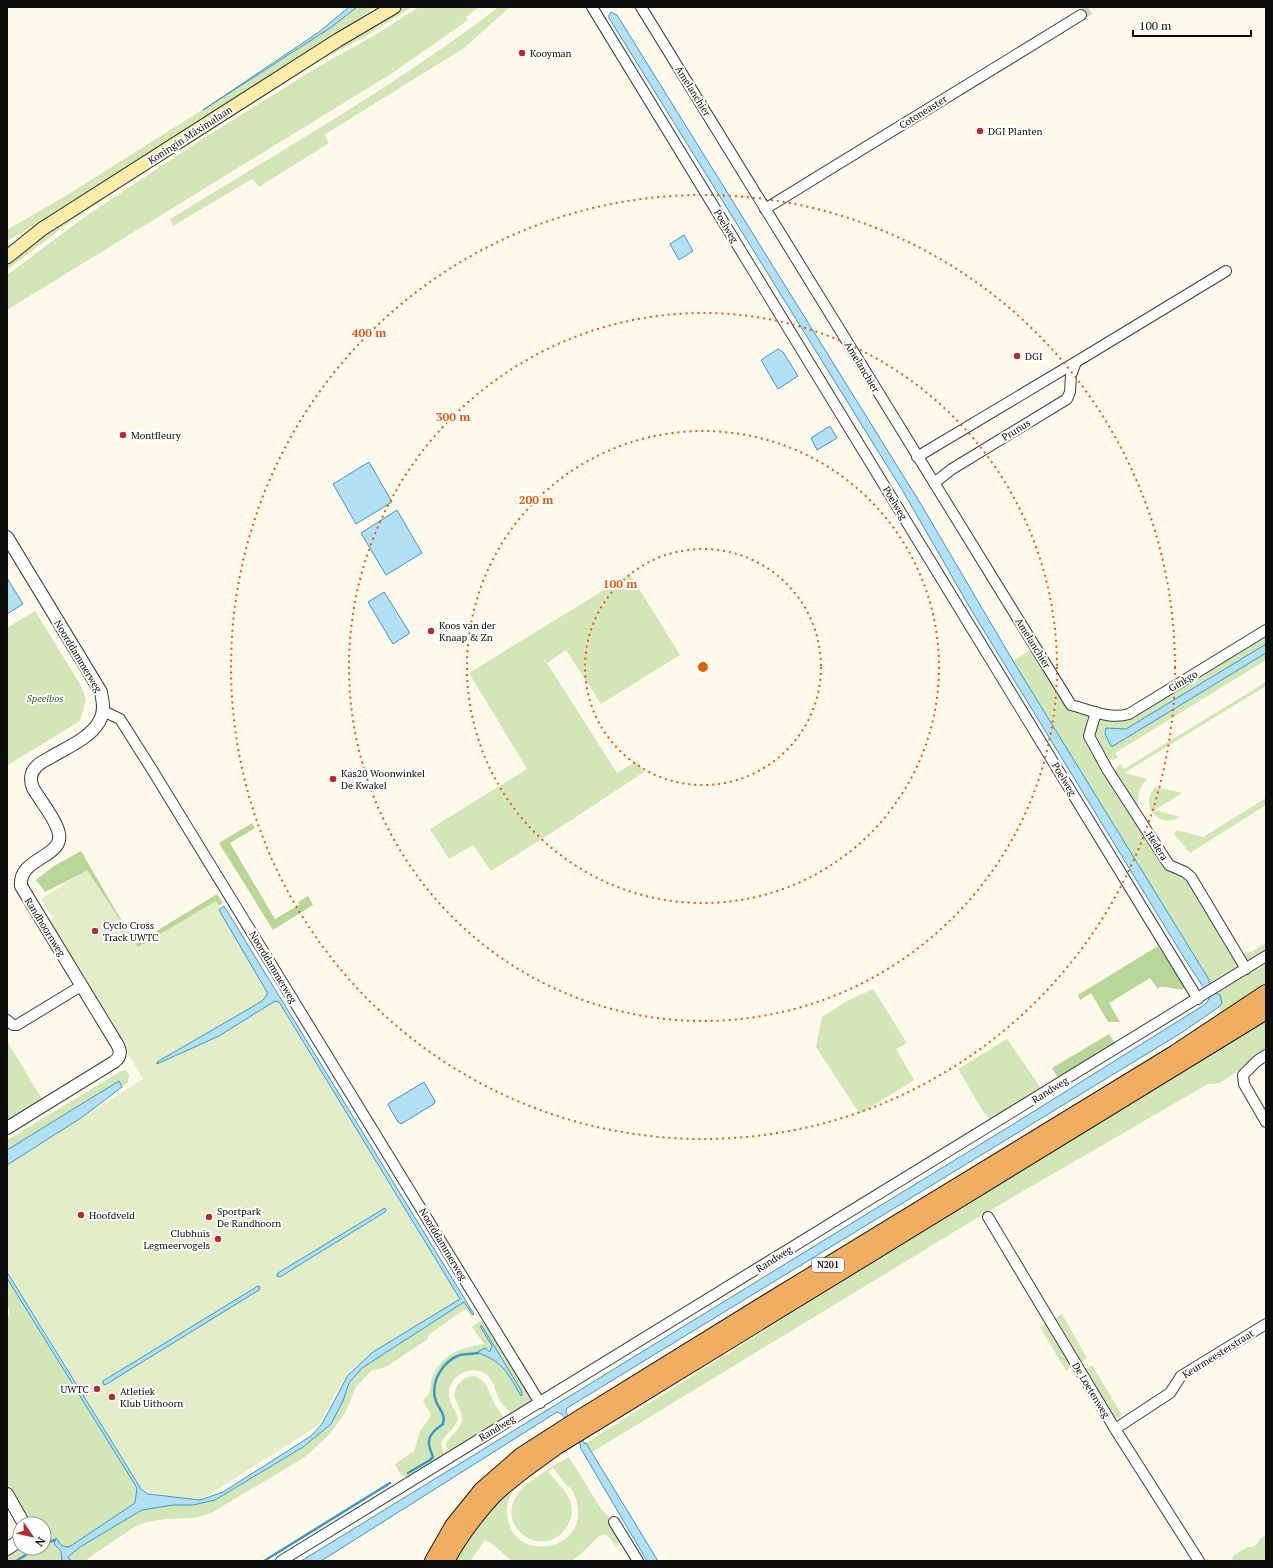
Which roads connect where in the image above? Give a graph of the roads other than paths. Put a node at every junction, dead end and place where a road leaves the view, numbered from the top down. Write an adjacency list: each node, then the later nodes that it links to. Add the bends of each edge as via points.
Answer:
1 (380, 7): 6 (main road, Koningin Máximalaan)
2 (394, 7): 6 (main road, Koningin Máximalaan)
3 (592, 7): 23 (street, Poelweg)
4 (641, 7): 7 (street, Amelanchier)
5 (1081, 15): 7 (street, Cotoneaster)
6 (338, 40): 8 (main road, Koningin Máximalaan)
7 (766, 209): 13 (street, Amelanchier)
8 (42, 229): 9 (main road, Koningin Máximalaan); 10 (main road, Koningin Máximalaan)
9 (7, 246)
10 (7, 257)
11 (1226, 271): 12 (street)
12 (1076, 362): 13 (street); 14 (street, Prunus, via 1071,375 1070,392 1066,399 952,469)
13 (917, 457): 14 (street, Amelanchier)
14 (934, 483): 18 (street, Amelanchier, via 1072,705)
15 (7, 537): 17 (street, Noorddammerweg, via 101,692)
16 (1266, 630): 18 (street, Ginkgo, via 1129,714 1120,717)
17 (103, 710): 21 (street, Randhoornweg, via 99,722 92,730 37,765 32,773 33,788 56,825 59,836 54,850 26,868 21,878 22,890); 31 (street, Noorddammerweg, via 120,720 151,768)
18 (1096, 712): 20 (street, Hedera, via 1089,736 1107,769 1168,865 1191,877)
19 (1266, 956): 20 (street, Randweg)
20 (1246, 969): 23 (street, Randweg)
21 (81, 986): 25 (street, via 17,1025); 28 (street, Randhoornweg, via 118,1046 118,1058)
22 (1266, 993): 37 (highway, N201, via 1174,1054 557,1432 522,1456 482,1490 453,1526)
23 (1200, 997): 31 (street, Randweg)
24 (1266, 1011): 38 (highway, N201, via 557,1446 491,1498)
25 (7, 1020)
26 (1266, 1055): 27 (street, via 1243,1075 1244,1084)
27 (1266, 1122)
28 (7, 1128)
29 (988, 1217): 32 (street, De Loetenweg)
30 (1266, 1324): 32 (street, Keurmeesterstraat, via 1181,1376 1170,1394)
31 (540, 1403): 36 (street, Randweg)
32 (1115, 1429): 40 (street, De Loetenweg)
33 (7, 1494): 34 (street)
34 (19, 1516)
35 (614, 1522): 39 (street)
36 (281, 1561)
37 (432, 1561)
38 (446, 1561)
39 (638, 1561)
40 (1199, 1561)

